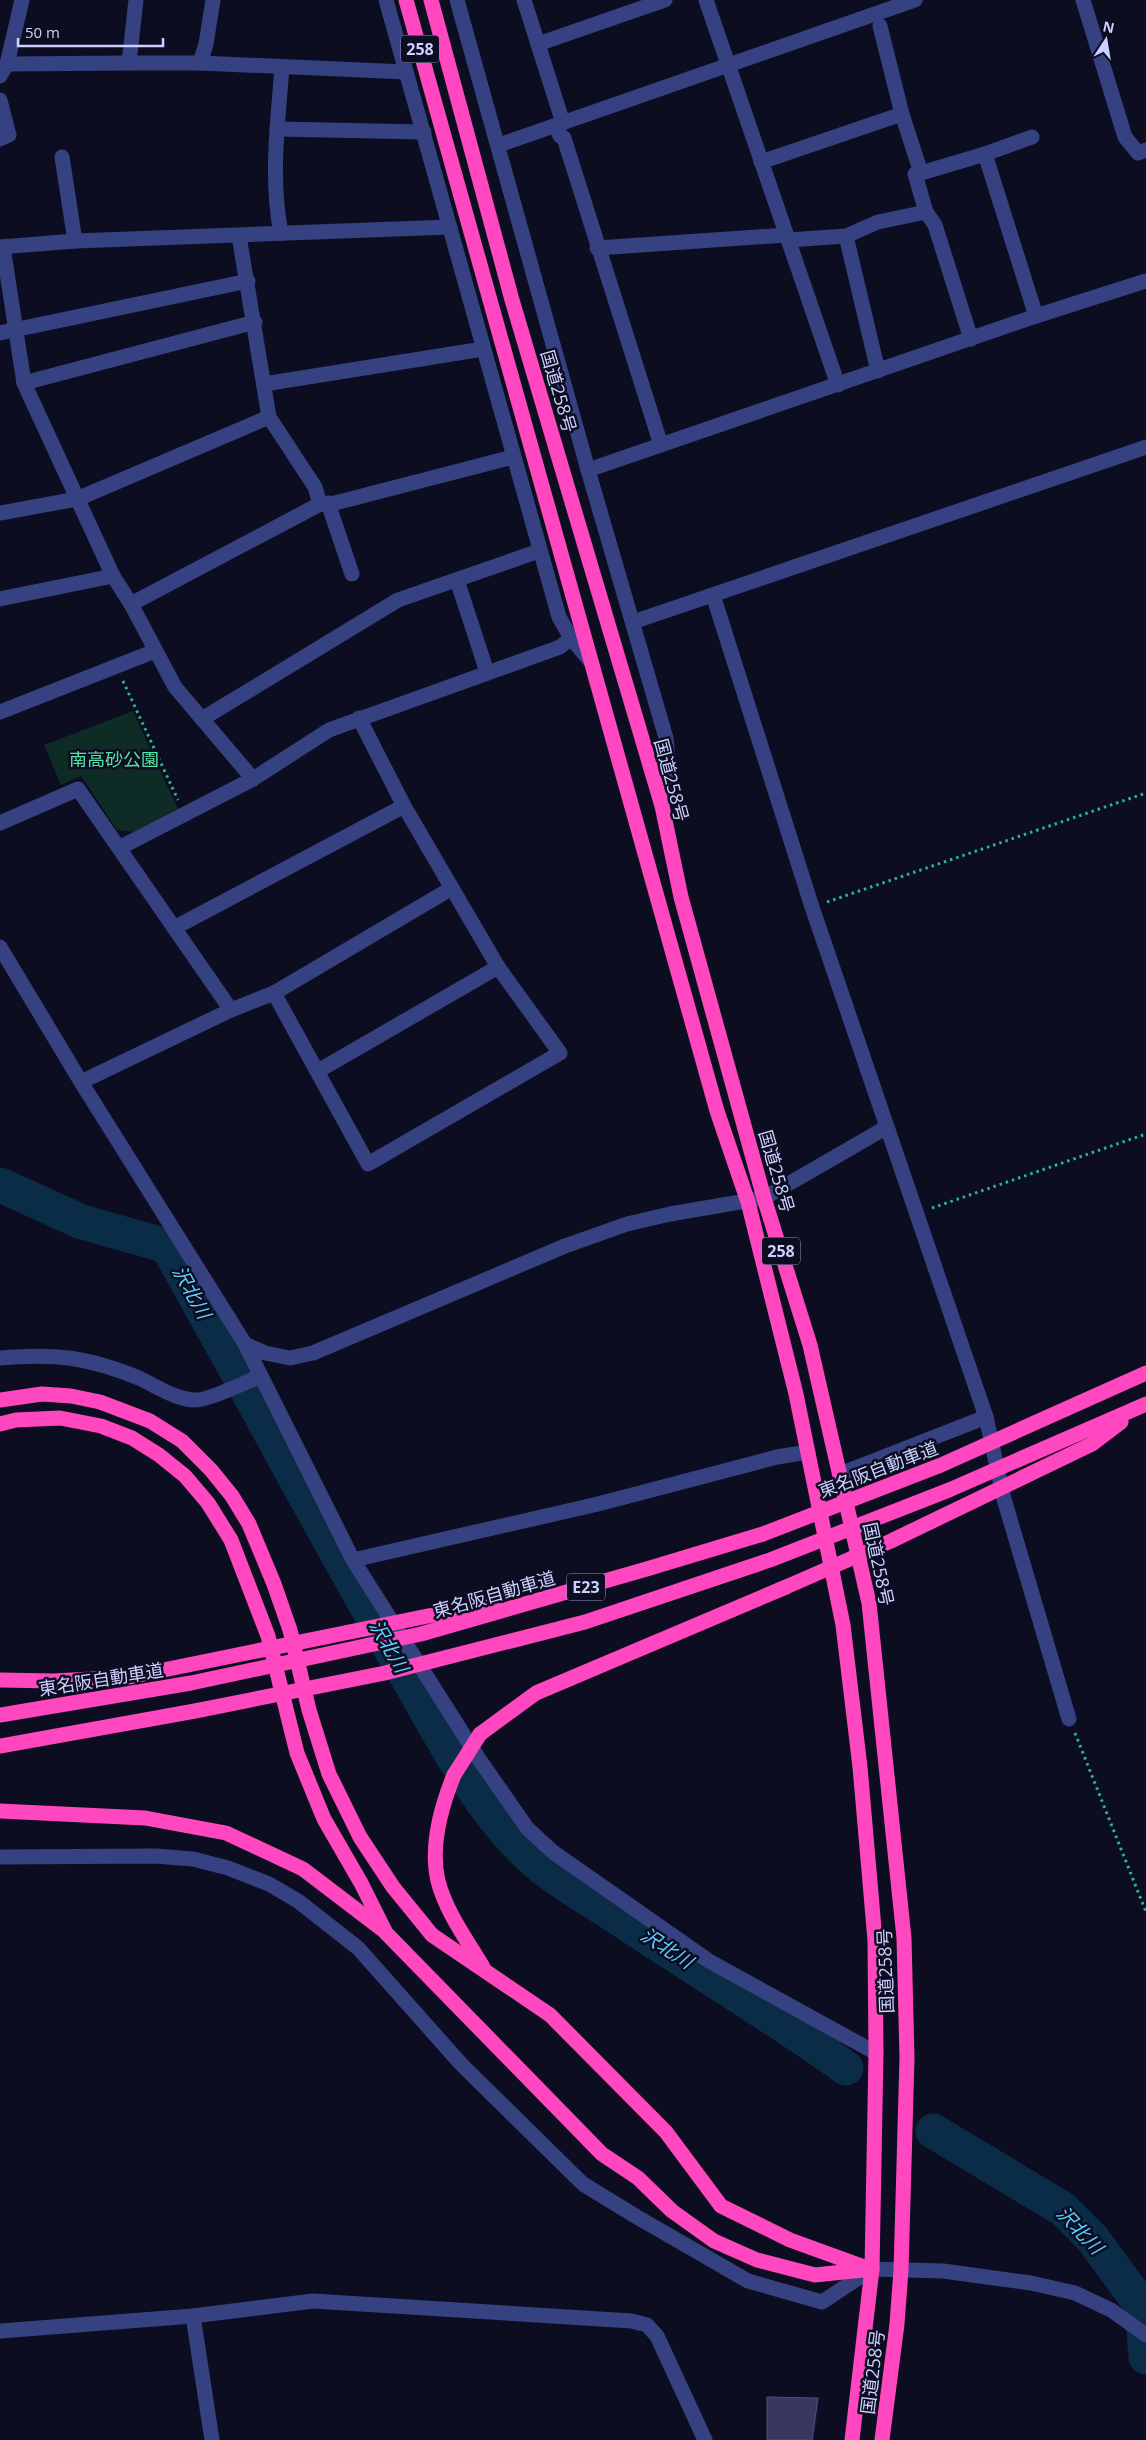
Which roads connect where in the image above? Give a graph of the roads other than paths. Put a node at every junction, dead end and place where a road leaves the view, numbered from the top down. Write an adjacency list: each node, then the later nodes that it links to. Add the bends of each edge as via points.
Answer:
1 (22, 0): 19 (street)
2 (136, 0): 15 (street)
3 (213, 0): 16 (street)
4 (386, 0): 20 (street)
5 (406, 0): 73 (highway, 国道258号 / 258)
6 (430, 0): 80 (highway, 国道258号 / 258, via 512,300)
7 (457, 0): 28 (street)
8 (524, 0): 14 (street)
9 (665, 0): 14 (street)
10 (706, 0): 18 (street)
11 (915, 0): 13 (street)
12 (1083, 0): 29 (street, via 1125,137 1138,153)
13 (876, 13): 18 (street); 22 (street)
14 (538, 44): 23 (street)
15 (130, 63): 16 (street); 19 (street)
16 (200, 63): 17 (street)
17 (282, 66): 20 (street); 24 (street)
18 (728, 66): 23 (street); 32 (street)
19 (3, 70)
20 (406, 72): 25 (street)
21 (0, 100): 27 (street, via 8,135)
22 (902, 114): 32 (street); 33 (street)
23 (559, 124): 28 (street); 42 (street, via 560,136 564,138)
24 (277, 129): 25 (street); 36 (street, via 277,216)
25 (424, 132): 35 (street)
26 (1032, 137): 30 (street)
27 (0, 139)
28 (499, 145): 59 (street)
29 (1146, 150)
30 (985, 154): 33 (street); 45 (street)
31 (62, 157): 40 (street)
32 (761, 162): 39 (street)
33 (921, 173): 34 (street, via 915,174)
34 (926, 212): 38 (street, via 878,222); 49 (street, via 935,225)
35 (450, 228): 36 (street); 50 (street)
36 (280, 233): 37 (street)
37 (239, 236): 40 (street); 44 (street)
38 (846, 236): 39 (street); 51 (street)
39 (787, 238): 42 (street); 54 (street)
40 (75, 241): 41 (street)
41 (1, 247): 47 (street)
42 (598, 248): 56 (street)
43 (1146, 281): 45 (street)
44 (248, 282): 46 (street); 47 (street)
45 (1036, 316): 49 (street)
46 (255, 322): 52 (street); 53 (street)
47 (17, 330): 48 (street); 52 (street)
48 (0, 333)
49 (971, 339): 51 (street)
50 (482, 348): 53 (street); 58 (street)
51 (878, 371): 54 (street)
52 (24, 383): 60 (street)
53 (264, 384): 55 (street)
54 (838, 385): 56 (street)
55 (269, 417): 60 (street); 61 (street)
56 (661, 445): 59 (street)
57 (1146, 447): 67 (street)
58 (513, 456): 61 (street); 63 (street)
59 (588, 470): 70 (street)
60 (78, 498): 62 (street); 65 (street)
61 (324, 503): 64 (street); 69 (street)
62 (0, 513)
63 (539, 551): 66 (street); 71 (street, via 559,617)
64 (352, 574)
65 (113, 576): 68 (street); 69 (street)
66 (457, 580): 74 (street); 76 (street, via 398,600)
67 (713, 595): 70 (street); 91 (street, via 812,908)
68 (0, 599)
69 (131, 604): 72 (street)
70 (633, 622): 80 (street, via 666,738 669,767)
71 (572, 638): 73 (street); 74 (street, via 560,647)
72 (155, 651): 75 (street); 76 (street, via 175,686)
73 (591, 662): 93 (highway, 国道258号 / 258, via 717,1110)
74 (487, 672): 77 (street)
75 (0, 712)
76 (202, 718): 78 (street)
77 (359, 718): 78 (street, via 329,730); 79 (street)
78 (253, 779): 82 (street)
79 (404, 806): 83 (street); 84 (street)
80 (662, 806): 92 (highway, 国道258号 / 258, via 681,897)
81 (0, 823): 82 (street, via 78,789)
82 (119, 848): 84 (street)
83 (452, 888): 86 (street); 87 (street)
84 (174, 928): 88 (street)
85 (0, 946): 90 (street)
86 (498, 967): 89 (street); 89 (street, via 560,1053 368,1164)
87 (274, 993): 88 (street); 89 (street)
88 (231, 1010): 90 (street)
89 (318, 1072)
90 (81, 1082): 94 (street)
91 (887, 1127): 92 (street); 100 (street)
92 (764, 1198): 93 (street); 103 (highway, 国道258号 / 258, via 810,1345)
93 (748, 1202): 94 (street, via 627,1224 565,1246 313,1353 290,1358 265,1353); 102 (highway, 国道258号 / 258)
94 (245, 1344): 97 (street)
95 (0, 1358): 97 (street, via 51,1354 78,1358 198,1400)
96 (1146, 1373): 105 (highway, 東名阪自動車道 / E23, bridge, via 941,1465 764,1534)
97 (257, 1377): 104 (street)
98 (0, 1400): 113 (highway, via 42,1394 100,1402 150,1421 182,1441 211,1470 249,1524 274,1584 290,1630 309,1710 329,1774 360,1837 393,1887 432,1935)
99 (1143, 1406): 109 (highway, E23, bridge, via 949,1490 806,1546 585,1622 385,1673); 113 (highway, bridge, via 1092,1444 891,1541 536,1693 480,1734 454,1775 443,1802 436,1850 438,1881 450,1912)
100 (986, 1417): 103 (street); 108 (street, via 1004,1499)
101 (0, 1424): 112 (highway, via 60,1418 101,1426 132,1438 159,1455 185,1476 208,1503 231,1540 268,1636 297,1753 324,1819)
102 (808, 1452): 104 (street, via 776,1457 598,1504); 114 (highway, 国道258号 / 258, via 843,1625 860,1767 875,1940)
103 (840, 1474): 116 (highway, 国道258号 / 258, via 869,1603 904,1938 907,2058)
104 (353, 1560): 114 (street, via 479,1759 527,1828 553,1852 709,1961)
105 (516, 1607): 106 (highway, bridge, via 472,1607 130,1677); 107 (highway, 東名阪自動車道 / E23, bridge, via 421,1634 191,1683)
106 (0, 1680)
107 (0, 1715)
108 (1069, 1719)
109 (0, 1746)
110 (0, 1811): 112 (highway, via 145,1818 226,1833 303,1869)
111 (0, 1857): 115 (street, via 156,1856 228,1868 269,1884 298,1901 358,1948 461,2064 583,2184 748,2282 822,2302)
112 (386, 1933): 115 (highway, via 602,2154 638,2178 672,2211 714,2240 757,2260 815,2275)
113 (486, 1972): 115 (highway, via 550,2015 666,2132 721,2206 790,2240)
114 (876, 2053): 115 (highway, 国道258号 / 258)
115 (872, 2269): 116 (street); 122 (highway, 国道258号 / 258)
116 (901, 2270): 119 (street, via 943,2271 1030,2282 1075,2293 1111,2310); 123 (highway, 国道258号 / 258)
117 (193, 2316): 118 (street); 120 (street); 121 (street, via 314,2301 632,2321 647,2325 657,2336)
118 (0, 2331)
119 (1146, 2335)
120 (212, 2440)
121 (705, 2440)
122 (852, 2440)
123 (882, 2440)

